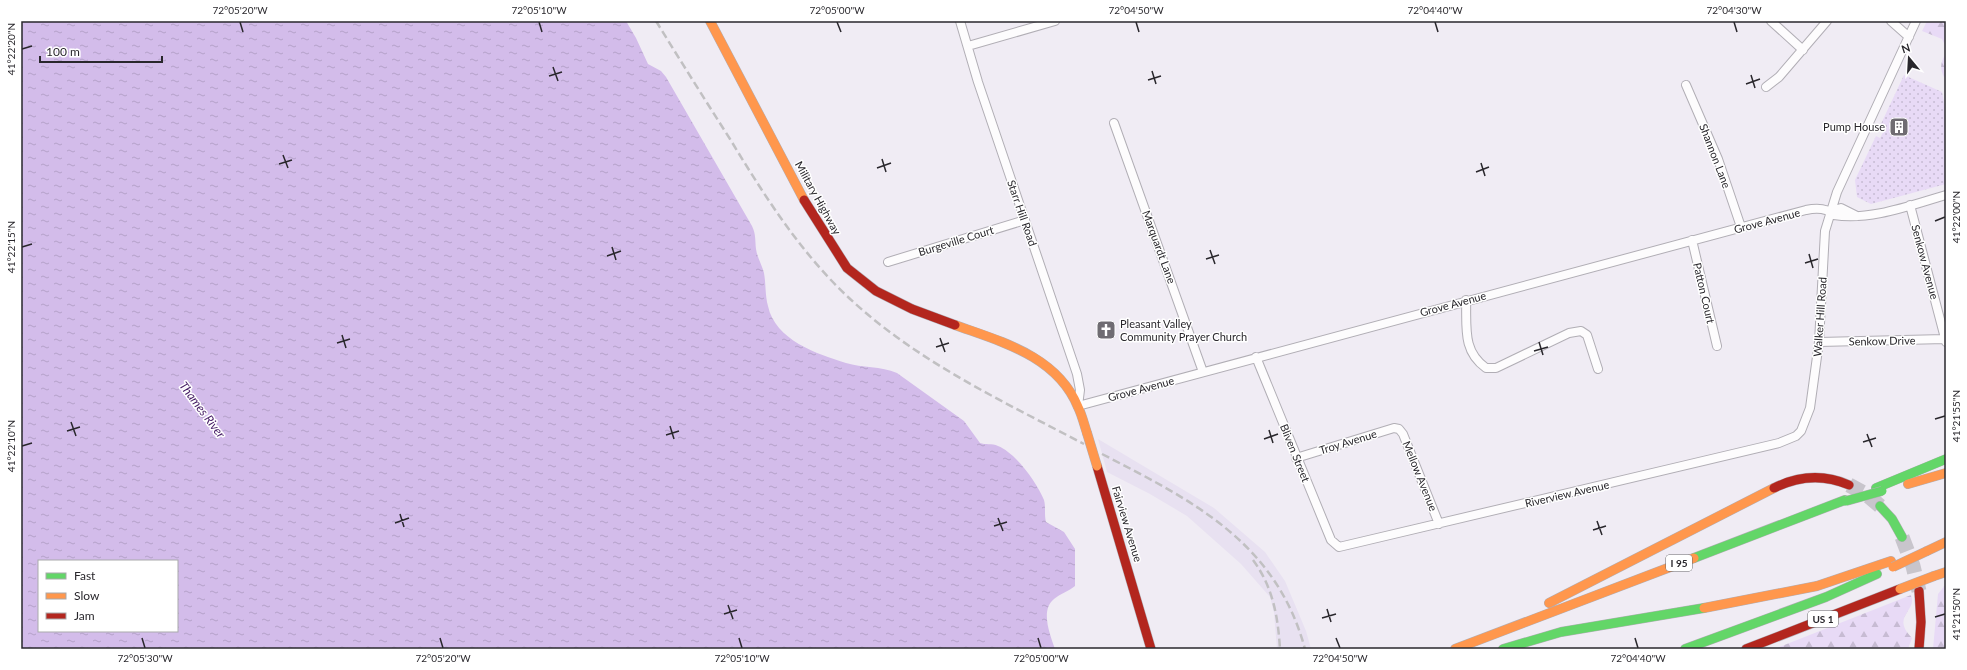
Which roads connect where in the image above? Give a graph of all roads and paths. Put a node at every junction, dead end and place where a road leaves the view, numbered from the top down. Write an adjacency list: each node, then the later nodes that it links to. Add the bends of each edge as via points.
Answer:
1 (710, 21): 28 (main road, Military Highway, via 812,215 847,268 876,291 912,309 1009,344 1036,357 1057,376)
2 (960, 21): 9 (street, Starr Hill Road)
3 (1055, 21): 9 (street)
4 (1770, 21): 10 (street)
5 (1827, 21): 10 (street)
6 (1891, 21): 8 (street)
7 (1916, 21): 8 (street, Walker Hill Road)
8 (1909, 37): 16 (street, Walker Hill Road, via 1858,144)
9 (968, 46): 17 (street, Starr Hill Road)
10 (1803, 50): 12 (street, via 1779,77)
11 (1686, 85): 18 (street, Shannon Lane, via 1718,159)
12 (1766, 87)
13 (1114, 123): 27 (street, Marquardt Lane)
14 (1946, 195): 15 (street, Grove Avenue)
15 (1910, 205): 16 (street, Grove Avenue, via 1858,216 1834,215); 22 (street, Senkow Avenue)
16 (1830, 211): 18 (street, Grove Avenue, via 1812,209); 23 (street, Walker Hill Road, via 1825,231)
17 (1025, 220): 20 (street, Burgeville Court); 28 (street, Starr Hill Road, via 1077,374 1080,390)
18 (1741, 227): 19 (street, Grove Avenue)
19 (1692, 240): 21 (street, Grove Avenue); 24 (street, Patton Court)
20 (888, 262)
21 (1466, 300): 25 (street, Grove Avenue); 26 (street, via 1466,338 1469,349 1476,361 1486,368 1496,368 1569,332 1581,331 1587,335)
22 (1946, 341): 23 (street, Senkow Drive)
23 (1819, 342): 30 (street, Walker Hill Road, via 1810,408 1803,427)
24 (1717, 346)
25 (1256, 357): 27 (street, Grove Avenue); 31 (street, Bliven Street)
26 (1598, 369)
27 (1203, 372): 28 (street, Grove Avenue)
28 (1078, 406): 45 (main road, Fairview Avenue, bridge)
29 (1399, 429): 31 (street, Troy Avenue, via 1394,428); 37 (street, Mellow Avenue)
30 (1796, 436): 37 (street, Riverview Avenue, via 1780,443)
31 (1296, 458): 40 (street, Bliven Street, via 1331,540)
32 (1946, 460): 35 (main road)
33 (1946, 473): 35 (main road)
34 (1849, 485): 44 (main road, via 1831,479 1811,477 1794,479 1776,486 1549,603)
35 (1879, 489): 44 (main road, I 95, bridge)
36 (1880, 506): 38 (main road, via 1892,519)
37 (1439, 524): 40 (street, Riverview Avenue, via 1344,547)
38 (1902, 537)
39 (1946, 542): 41 (main road, bridge)
40 (1337, 546)
41 (1892, 564): 47 (main road, via 1810,587 1561,632); 48 (main road, via 1826,597)
42 (1946, 572): 49 (main road, US 1, bridge)
43 (1919, 590): 50 (main road)
44 (1519, 625): 46 (main road, I 95)
45 (1152, 649)
46 (1454, 649)
47 (1503, 649)
48 (1685, 649)
49 (1746, 649)
50 (1919, 649)

